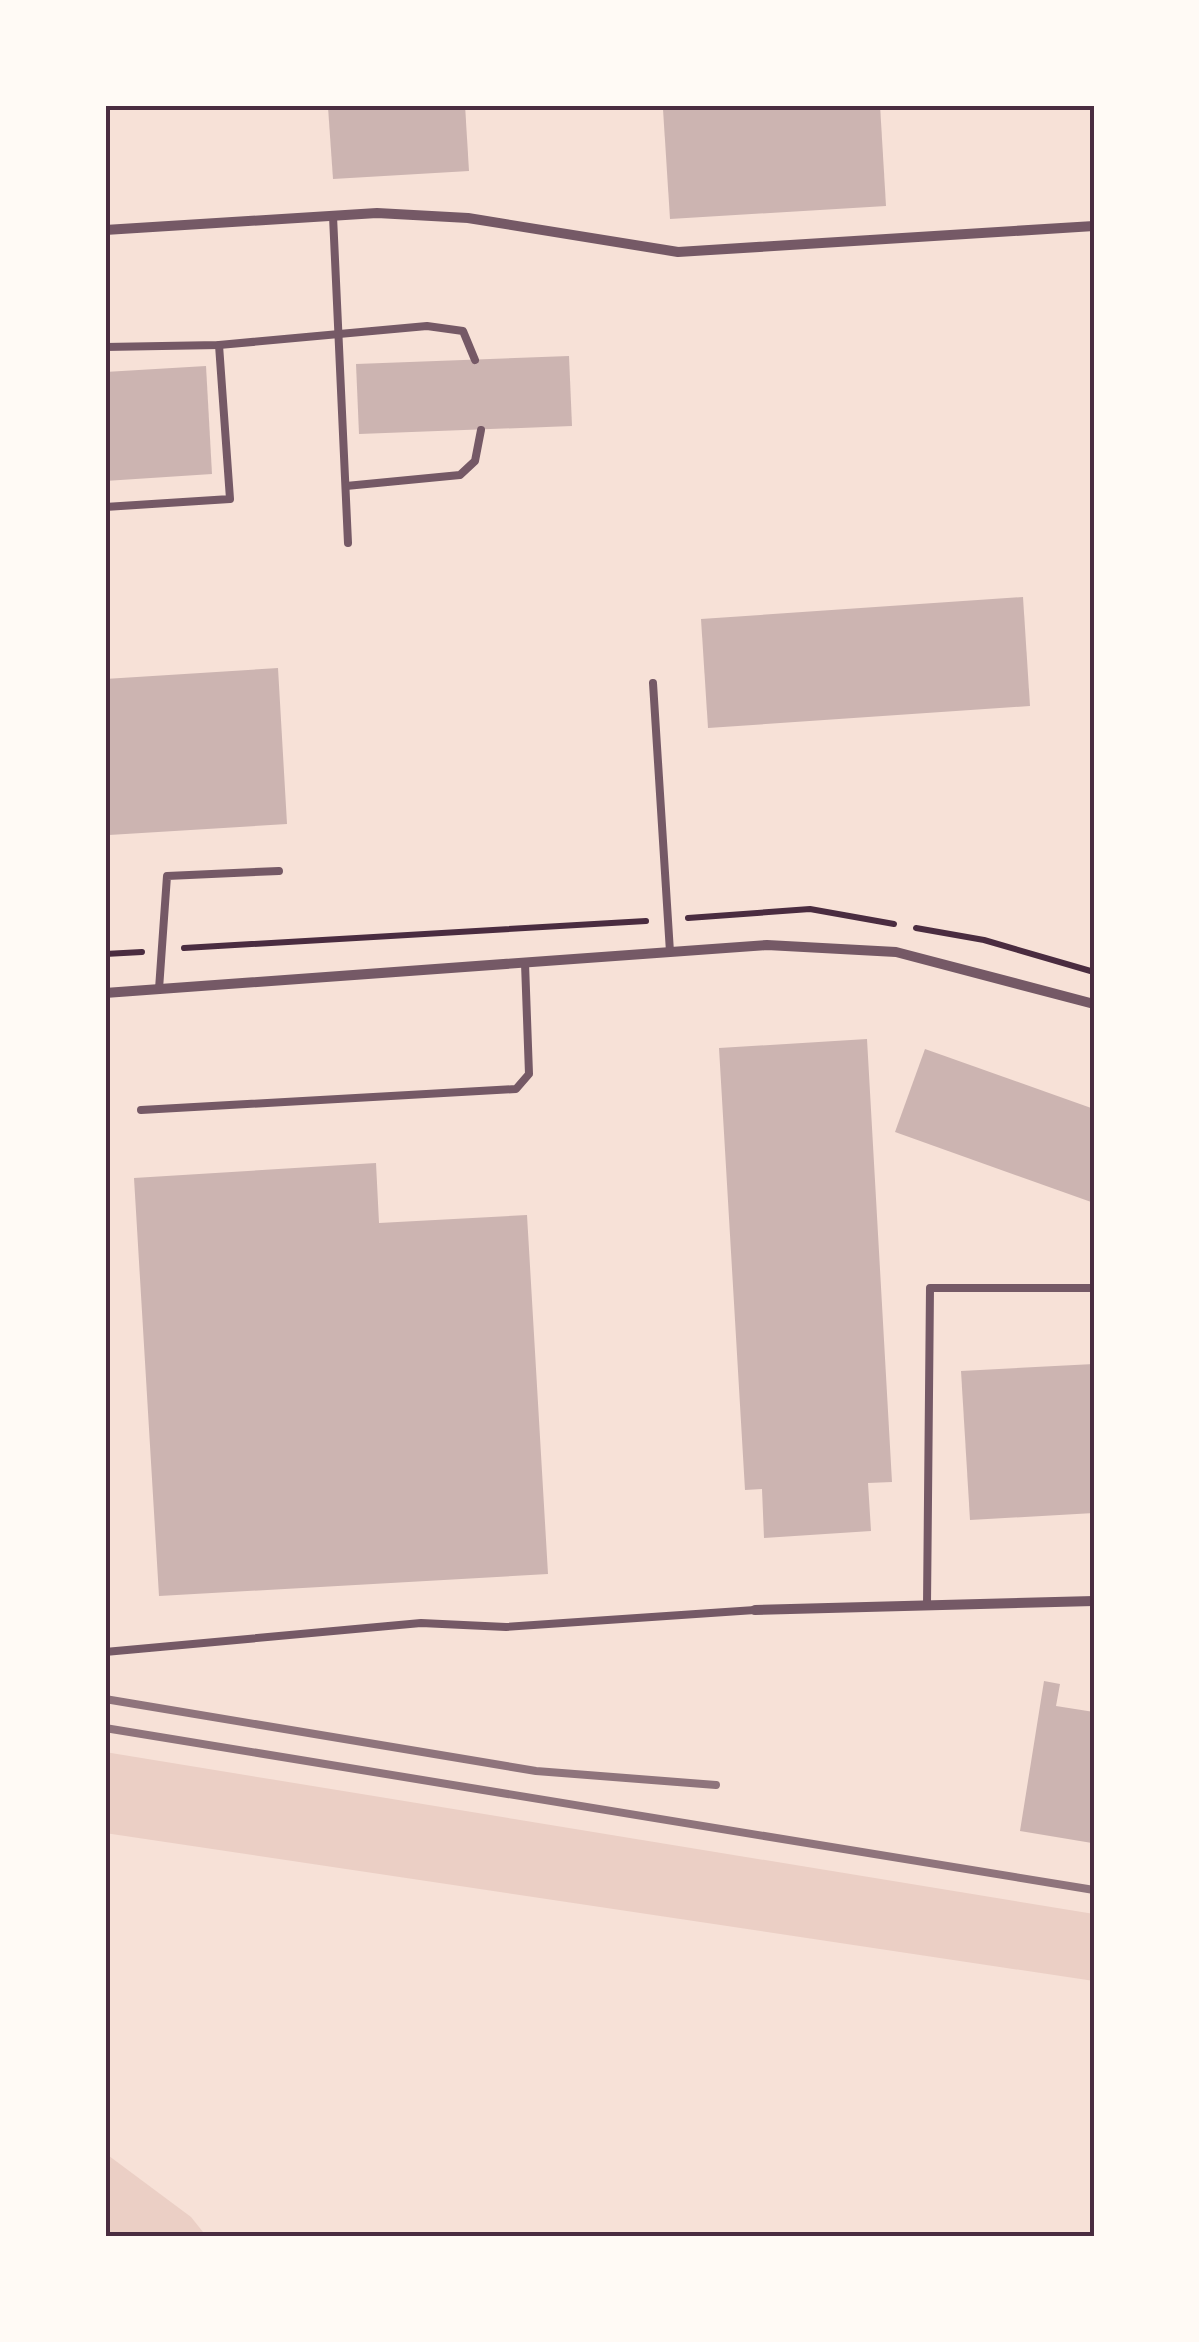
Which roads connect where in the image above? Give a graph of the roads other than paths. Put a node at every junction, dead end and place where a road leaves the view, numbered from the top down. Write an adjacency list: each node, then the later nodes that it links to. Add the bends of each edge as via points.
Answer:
1 (332, 216): 2 (street, via 468,218 678,252); 3 (street); 4 (lane)
2 (1094, 226)
3 (105, 230)
4 (341, 333): 5 (lane); 7 (lane, via 427,326 463,331); 9 (lane)
5 (219, 345): 6 (lane); 10 (lane, via 230,500)
6 (105, 347)
7 (476, 360)
8 (482, 430): 9 (lane, via 476,460 460,475)
9 (346, 486): 11 (lane)
10 (105, 507)
11 (348, 543)
12 (653, 684): 14 (lane)
13 (279, 870): 16 (lane, via 168,876)
14 (670, 952): 15 (street); 18 (street, via 767,945 896,952)
15 (525, 963): 16 (street); 19 (lane, via 529,1074 516,1089)
16 (160, 989): 17 (street)
17 (105, 993)
18 (1094, 1004)
19 (141, 1110)
20 (1094, 1288): 22 (lane, via 930,1288)
21 (1094, 1601): 22 (street)
22 (927, 1606): 23 (street)
23 (755, 1610): 24 (lane, via 506,1626 421,1622)
24 (105, 1652)

